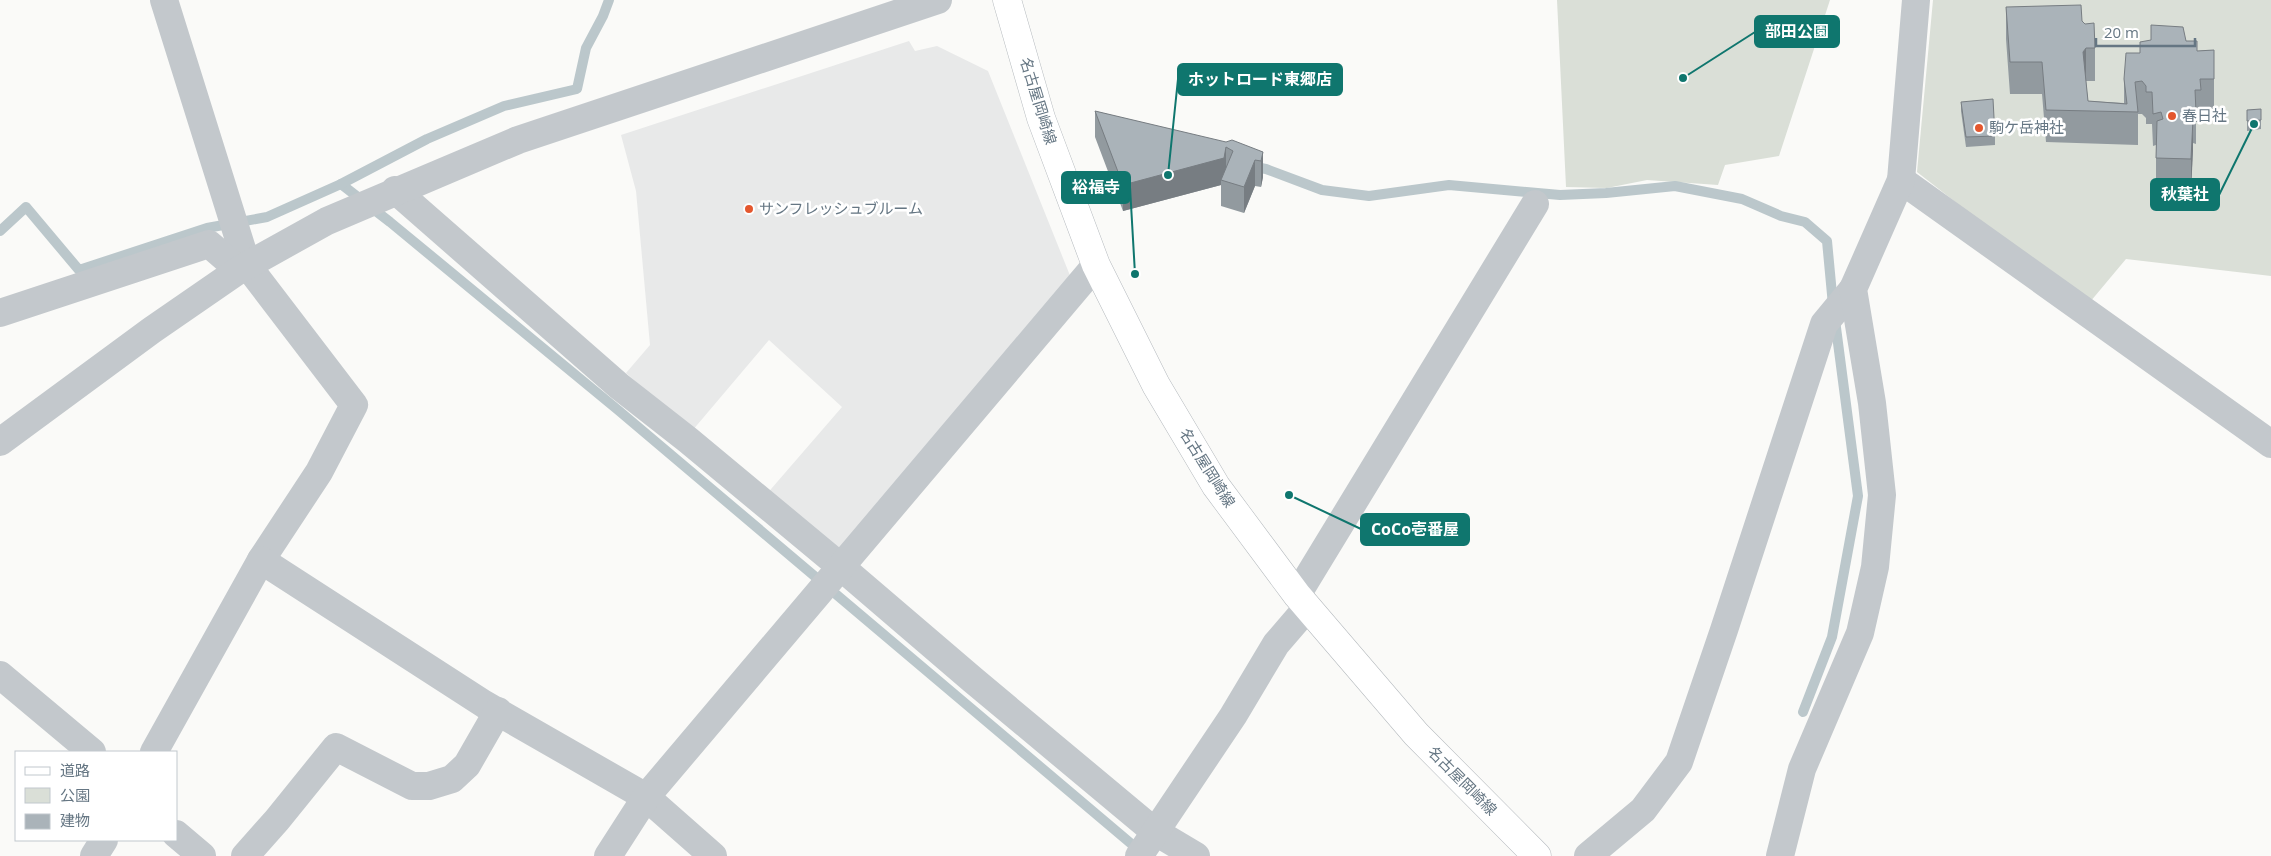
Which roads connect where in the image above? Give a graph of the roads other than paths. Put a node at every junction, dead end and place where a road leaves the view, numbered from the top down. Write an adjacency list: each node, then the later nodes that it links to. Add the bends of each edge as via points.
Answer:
1 (164, 0): 9 (street)
2 (938, 0): 6 (street, via 518,140)
3 (1007, 0): 8 (main road, 名古屋岡崎線, via 1041,118)
4 (1916, 0): 5 (street)
5 (1901, 180): 10 (street); 13 (street)
6 (395, 190): 9 (street, via 327,221); 15 (street, via 619,386)
7 (1535, 204): 16 (street)
8 (1096, 265): 15 (street); 16 (main road, 名古屋岡崎線, via 1156,385 1216,486)
9 (243, 268): 11 (street, via 209,244); 12 (street, via 152,330); 14 (street, via 354,405 319,472)
10 (1853, 289): 33 (street, via 1824,324 1679,762 1643,810); 34 (street, via 1872,403 1882,494 1875,567 1860,633 1802,769)
11 (0, 313)
12 (0, 442)
13 (2271, 444)
14 (261, 560): 18 (street); 20 (street)
15 (842, 567): 21 (street); 22 (street)
16 (1302, 602): 22 (street, via 1232,716); 32 (main road, 名古屋岡崎線, via 1416,734)
17 (0, 676): 19 (street)
18 (498, 711): 21 (street); 27 (street, via 468,765 452,779 429,786 412,786 336,747)
19 (91, 751)
20 (155, 751)
21 (646, 797): 28 (street); 29 (street)
22 (1154, 831): 30 (street); 31 (street)
23 (178, 836): 26 (street)
24 (103, 841): 25 (street)
25 (94, 856)
26 (202, 856)
27 (245, 856)
28 (608, 856)
29 (714, 856)
30 (1139, 856)
31 (1196, 856)
32 (1537, 856)
33 (1588, 856)
34 (1780, 856)

